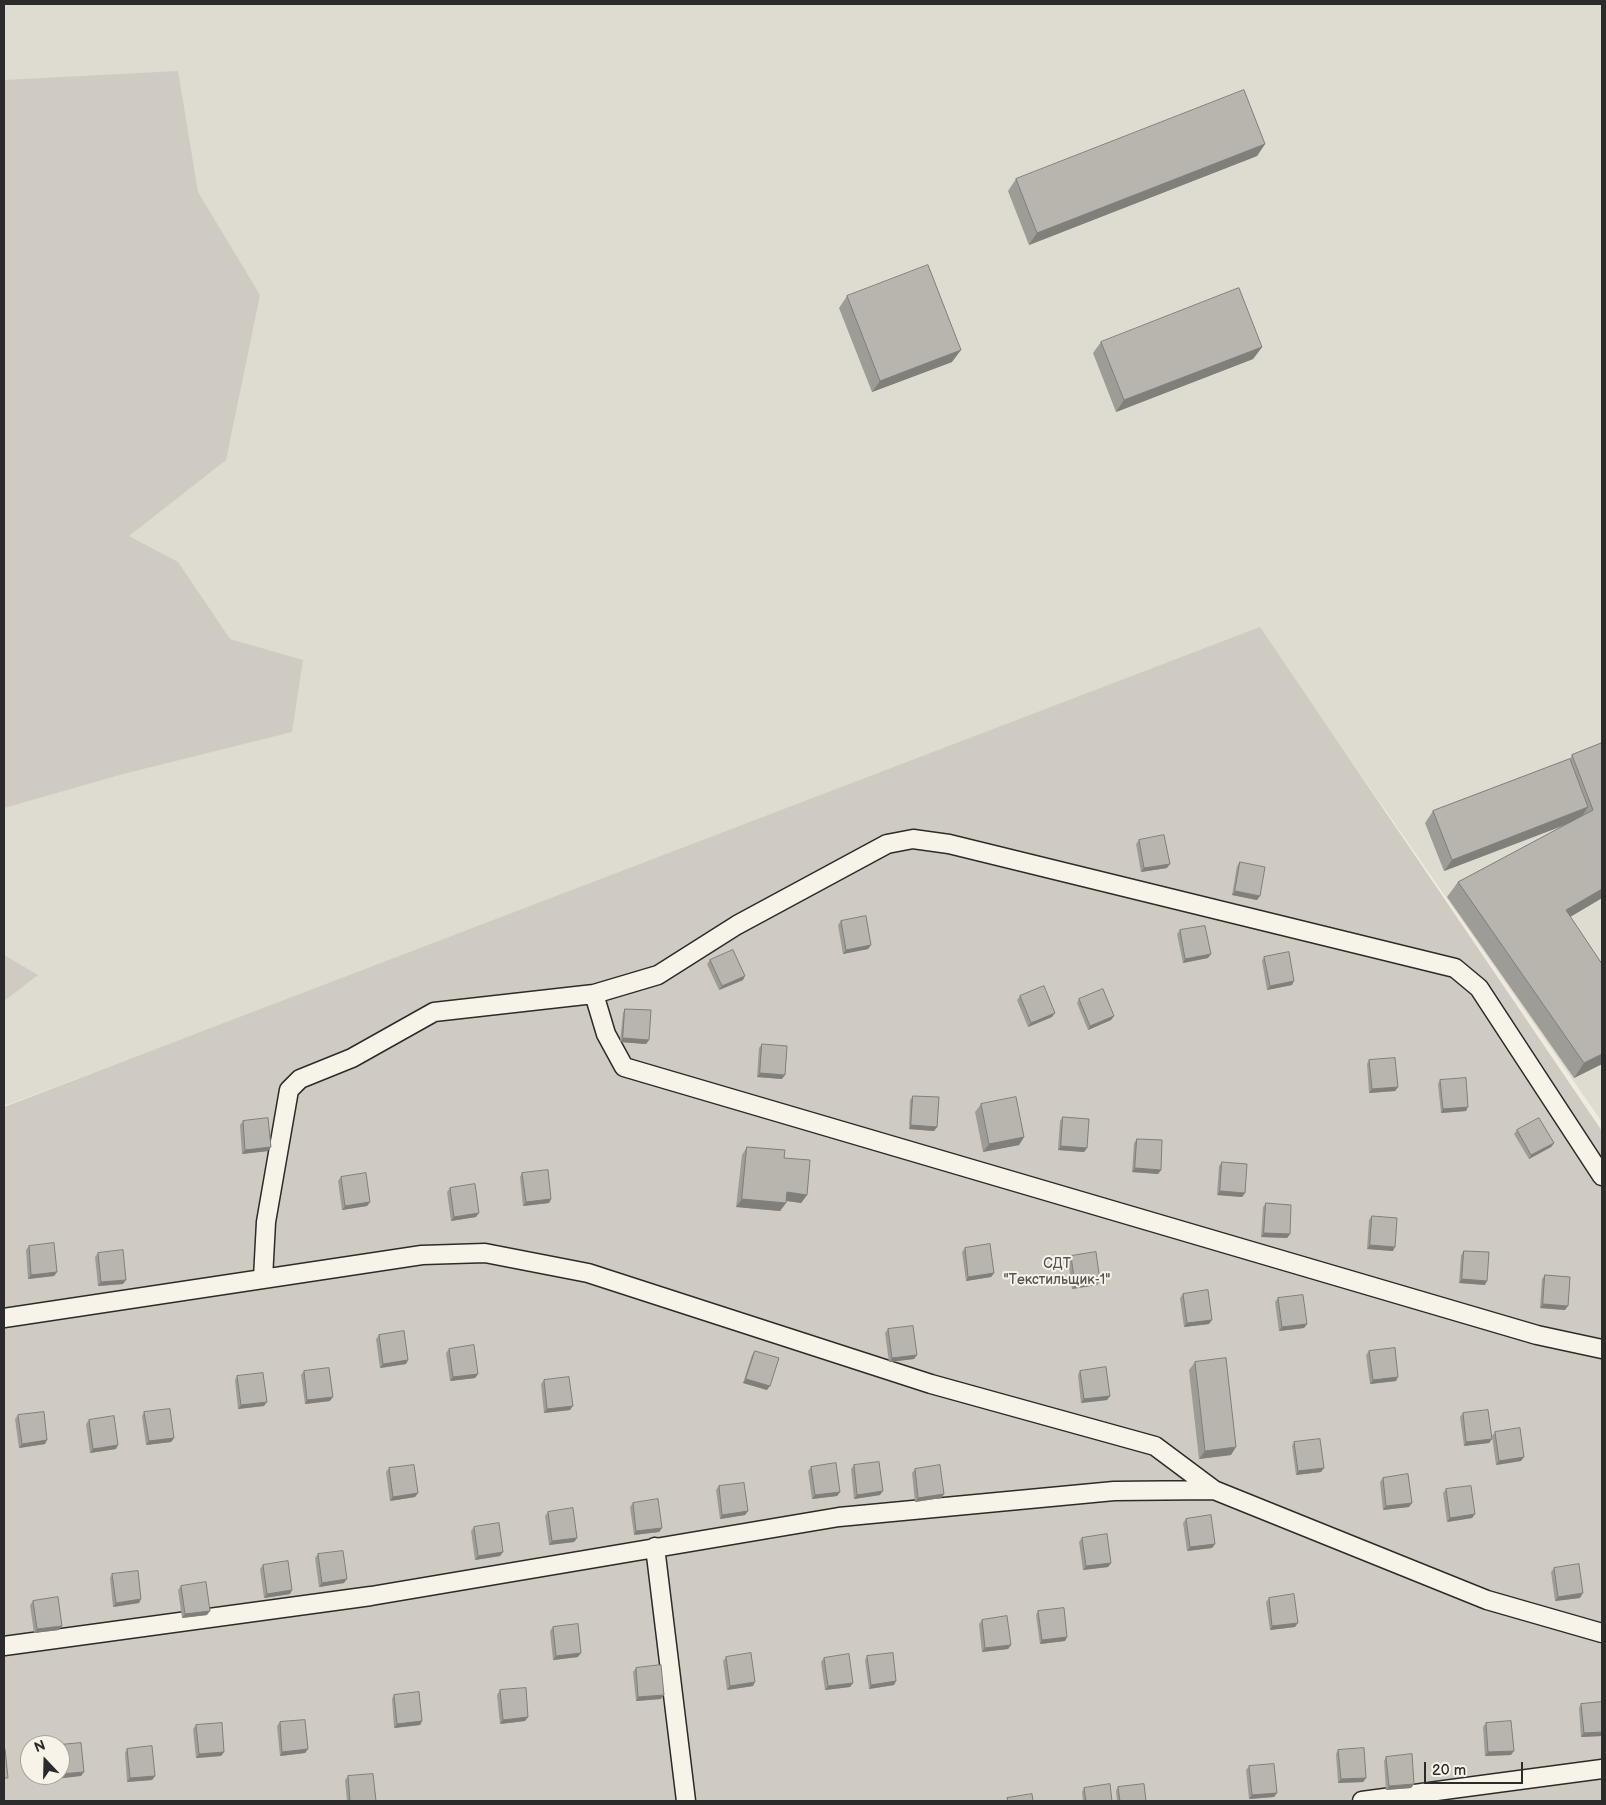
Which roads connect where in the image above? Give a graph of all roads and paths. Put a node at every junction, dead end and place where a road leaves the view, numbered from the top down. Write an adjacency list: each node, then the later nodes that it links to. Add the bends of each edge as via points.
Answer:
1 (594, 994): 2 (lane, via 658,975 737,925 887,844 913,839 948,844 1455,968 1479,988); 3 (lane, via 434,1012 352,1058 300,1079 289,1090 266,1222); 5 (lane, via 606,1034 624,1067 1528,1332)
2 (1602, 1176)
3 (263, 1278): 4 (lane); 6 (lane, via 422,1255 485,1253 588,1273 931,1384 1155,1446)
4 (4, 1318)
5 (1602, 1349)
6 (1214, 1490): 7 (lane, via 1114,1491 839,1517); 8 (lane, via 1487,1600)
7 (654, 1547): 9 (lane, via 371,1596); 11 (lane)
8 (1602, 1633)
9 (4, 1646)
10 (1602, 1769): 12 (lane)
11 (686, 1801)
12 (1362, 1801)

